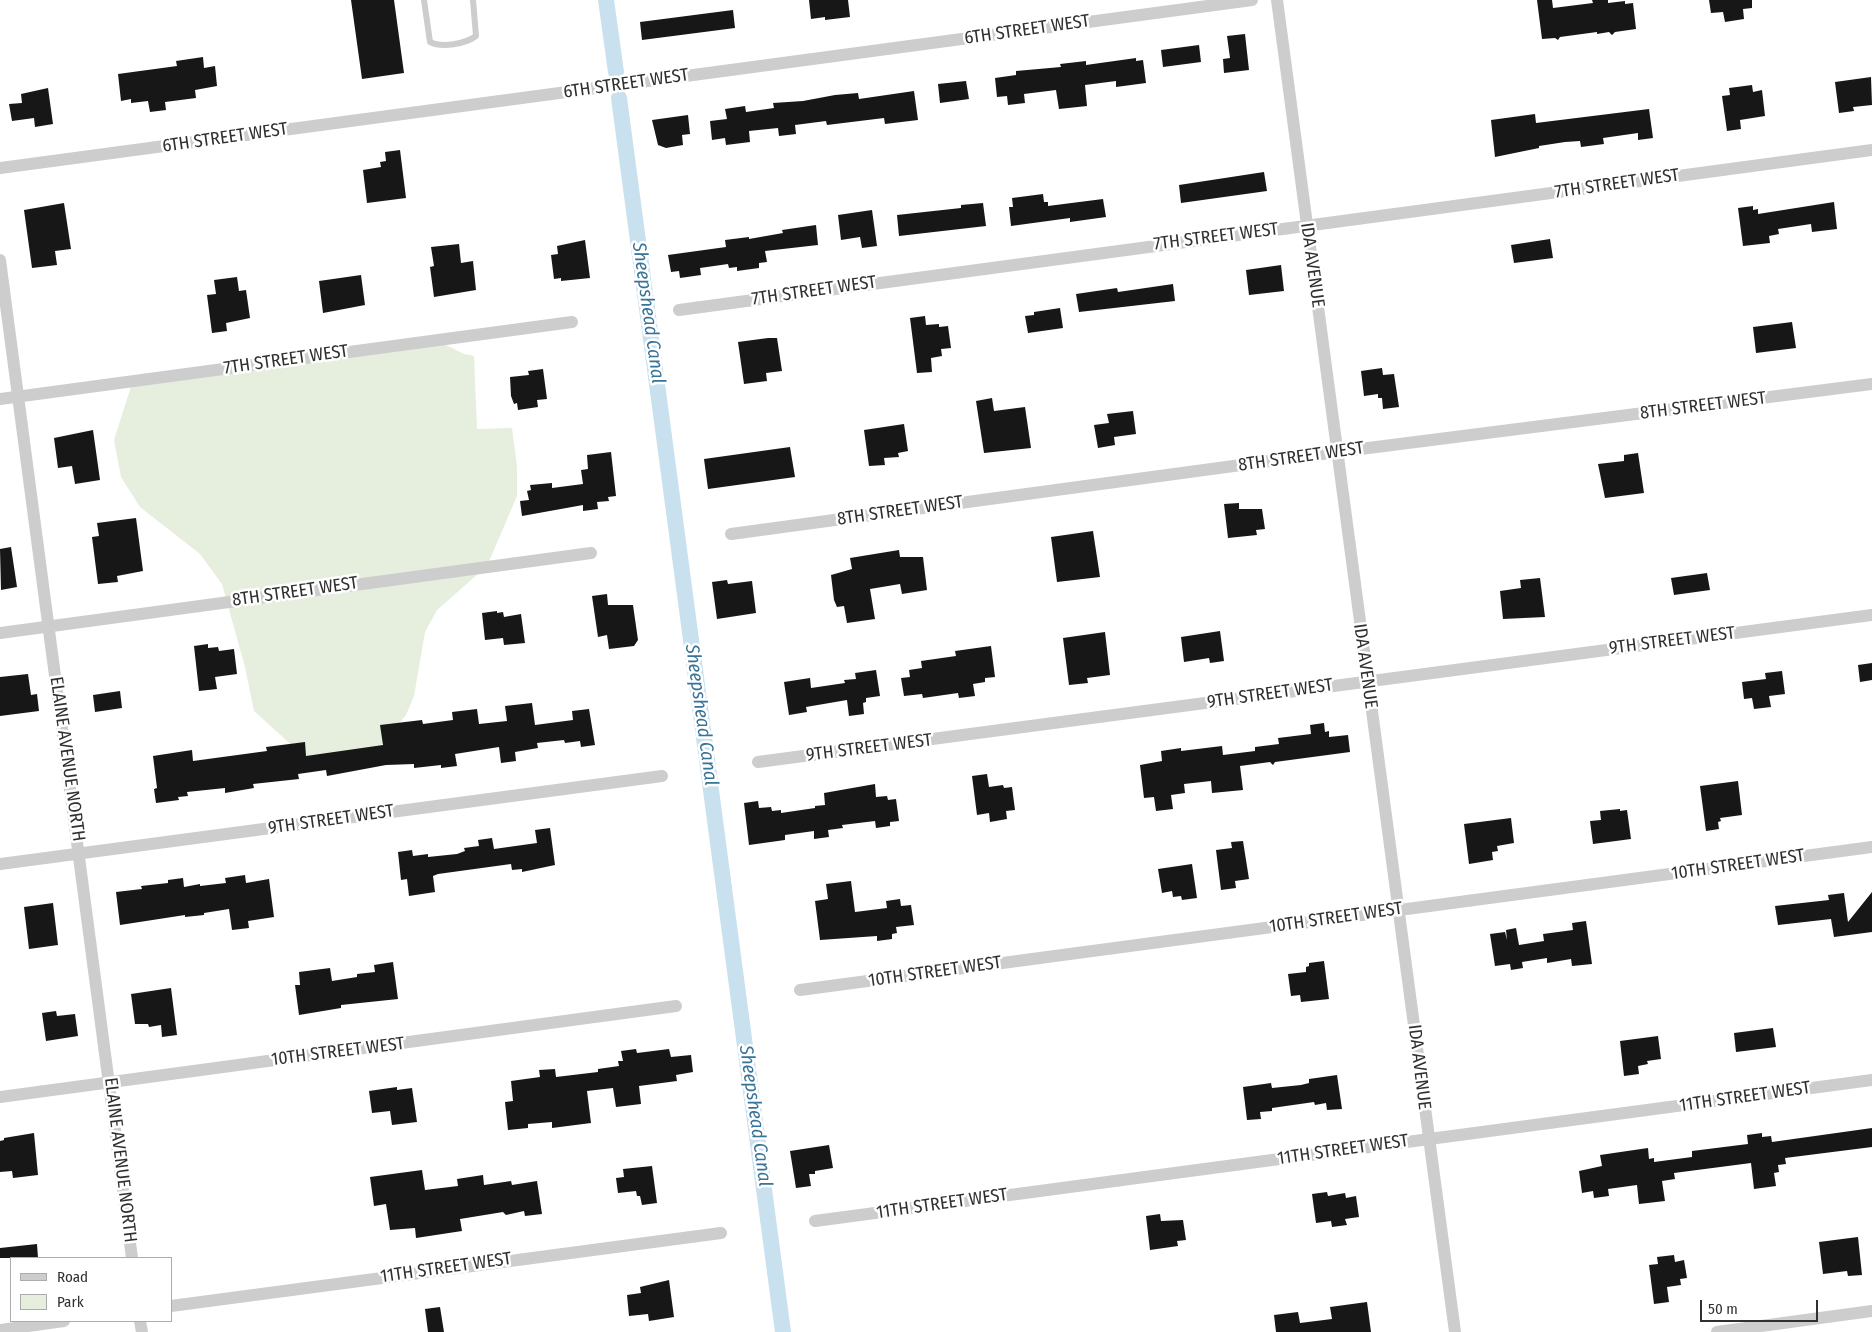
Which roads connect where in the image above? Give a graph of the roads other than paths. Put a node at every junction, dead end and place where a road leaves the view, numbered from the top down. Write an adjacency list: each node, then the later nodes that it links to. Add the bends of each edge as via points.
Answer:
1 (424, 0): 2 (lane, via 430,42 437,45 470,40 476,36)
2 (472, 0)
3 (1252, 0): 6 (street, 6TH STREET WEST)
4 (1277, 0): 7 (street, IDA AVENUE)
5 (1872, 150): 7 (street, 7TH STREET WEST)
6 (0, 168)
7 (1307, 225): 9 (street, 7TH STREET WEST); 14 (street, IDA AVENUE)
8 (0, 260): 12 (street, ELAINE AVENUE NORTH)
9 (679, 310)
10 (572, 322): 12 (street, 7TH STREET WEST)
11 (1872, 384): 14 (street, 8TH STREET WEST)
12 (19, 397): 13 (street, 7TH STREET WEST); 18 (street, ELAINE AVENUE NORTH)
13 (0, 399)
14 (1337, 452): 15 (street, 8TH STREET WEST); 20 (street, IDA AVENUE)
15 (731, 534)
16 (590, 553): 18 (street, 8TH STREET WEST)
17 (1872, 615): 20 (street, 9TH STREET WEST)
18 (50, 626): 19 (street, 8TH STREET WEST); 24 (street, ELAINE AVENUE NORTH)
19 (0, 632)
20 (1367, 681): 21 (street, 9TH STREET WEST); 26 (street, IDA AVENUE)
21 (758, 762)
22 (662, 776): 24 (street, 9TH STREET WEST)
23 (1872, 847): 26 (street, 10TH STREET WEST)
24 (80, 853): 25 (street, 9TH STREET WEST); 30 (street, ELAINE AVENUE NORTH)
25 (0, 864)
26 (1397, 910): 27 (street, 10TH STREET WEST); 32 (street, IDA AVENUE)
27 (800, 990)
28 (676, 1006): 30 (street, 10TH STREET WEST)
29 (1872, 1080): 32 (street, 11TH STREET WEST)
30 (110, 1081): 31 (street, 10TH STREET WEST); 35 (street, ELAINE AVENUE NORTH)
31 (0, 1097)
32 (1428, 1138): 33 (street, 11TH STREET WEST); 40 (street, IDA AVENUE)
33 (815, 1221)
34 (721, 1233): 36 (street, 11TH STREET WEST)
35 (132, 1257)
36 (172, 1306)
37 (1872, 1311): 41 (street)
38 (57, 1322): 39 (street)
39 (0, 1330)
40 (1455, 1332)
41 (1717, 1332)

